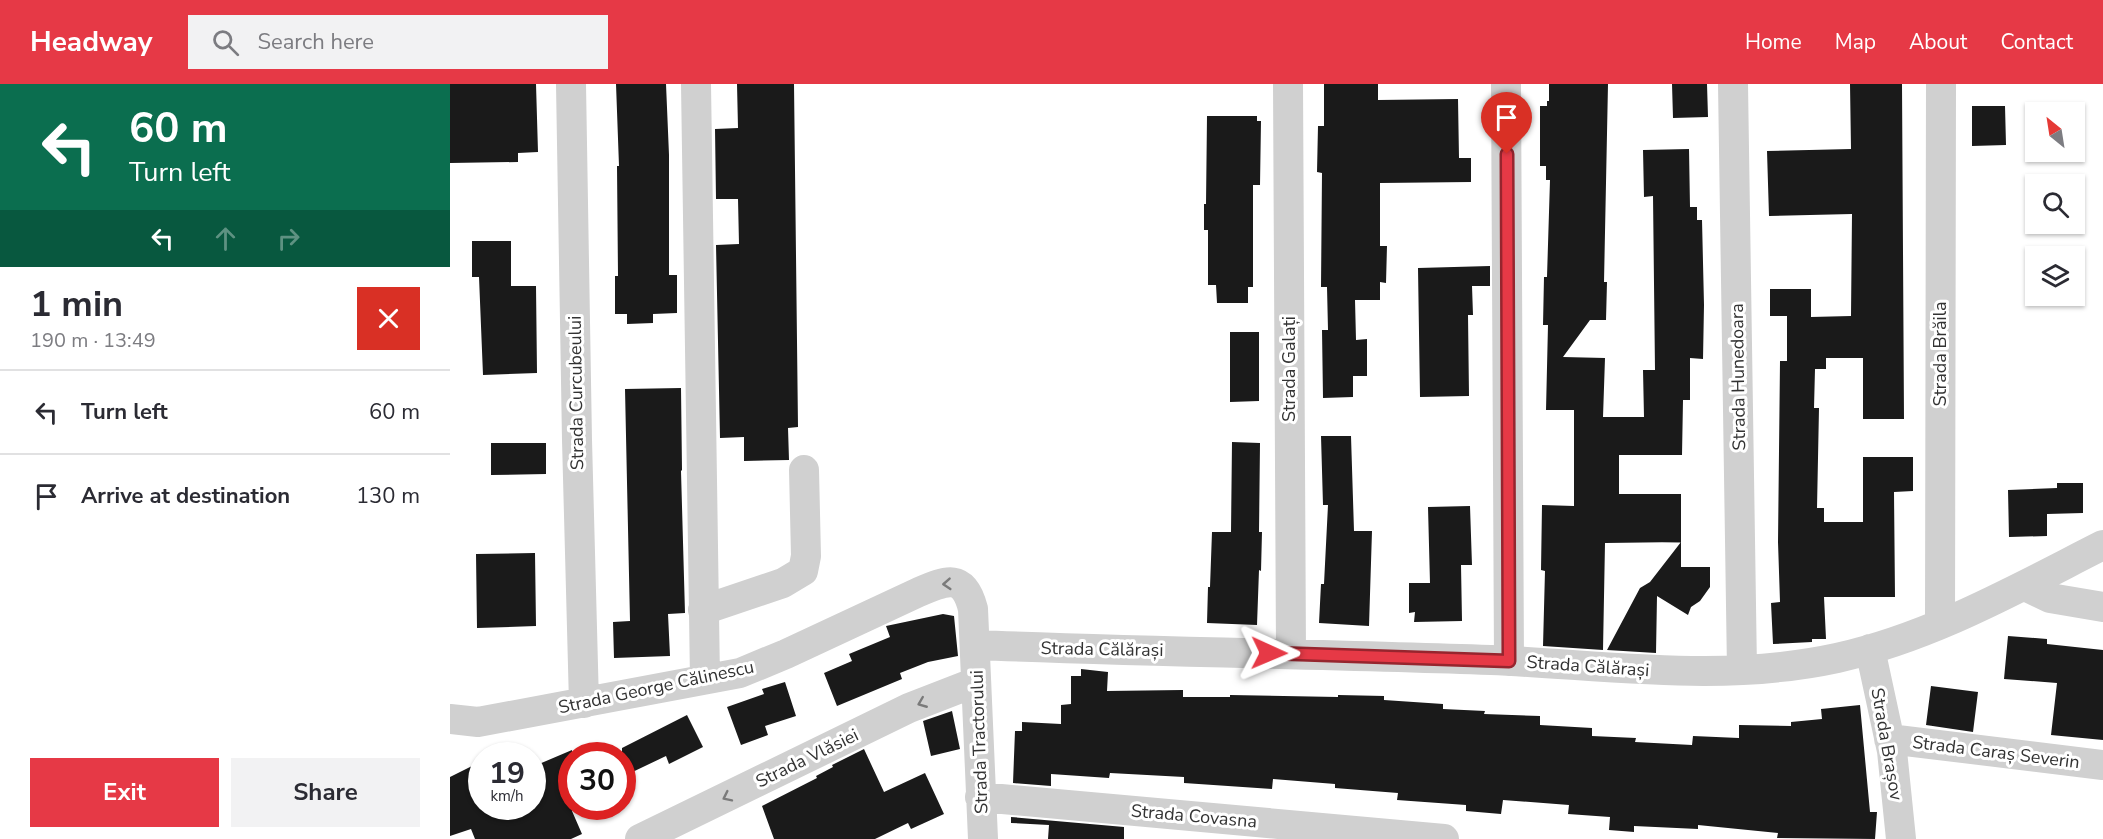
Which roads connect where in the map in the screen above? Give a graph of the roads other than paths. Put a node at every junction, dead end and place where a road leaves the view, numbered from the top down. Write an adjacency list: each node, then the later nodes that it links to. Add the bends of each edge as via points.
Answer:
1 (571, 84): 20 (street, Strada Curcubeului)
2 (696, 84): 11 (street)
3 (1287, 84): 15 (street, Strada Galați)
4 (1506, 84): 16 (street)
5 (1733, 84): 17 (street, Strada Hunedoara)
6 (1941, 84): 12 (street, Strada Brăila)
7 (804, 470): 11 (street, via 803,571 783,583)
8 (2103, 545): 9 (street, Strada Călărași)
9 (2025, 586): 10 (street, via 2050,598); 12 (street, Strada Călărași)
10 (2103, 607)
11 (704, 610): 18 (street)
12 (1940, 624): 14 (street, Strada Călărași)
13 (976, 645): 15 (street, Strada Călărași); 18 (street, Strada George Călinescu, one-way to 18, via 970,595 963,585 951,581 759,666); 19 (street, Strada Tractorului)
14 (1870, 649): 17 (street, Strada Călărași, via 1813,663); 23 (street, Strada Brașov)
15 (1291, 653): 16 (street, Strada Călărași)
16 (1509, 661): 17 (street, Strada Călărași, via 1654,671)
17 (1742, 670)
18 (705, 680): 20 (street, Strada George Călinescu)
19 (976, 682): 25 (street, Strada Tractorului); 27 (street, Strada Vlăsiei, one-way to 27, via 909,708)
20 (584, 703): 21 (street, Strada George Călinescu)
21 (464, 720): 22 (street, Strada George Călinescu)
22 (450, 736)
23 (1889, 739): 24 (street, Strada Caraș Severin); 30 (street, Strada Brașov)
24 (2103, 765)
25 (980, 797): 26 (street, Strada Covasna); 28 (street, Strada Tractorului)
26 (1153, 826): 29 (street, Strada Covasna)
27 (640, 839)
28 (983, 839)
29 (1444, 839)
30 (1901, 839)

